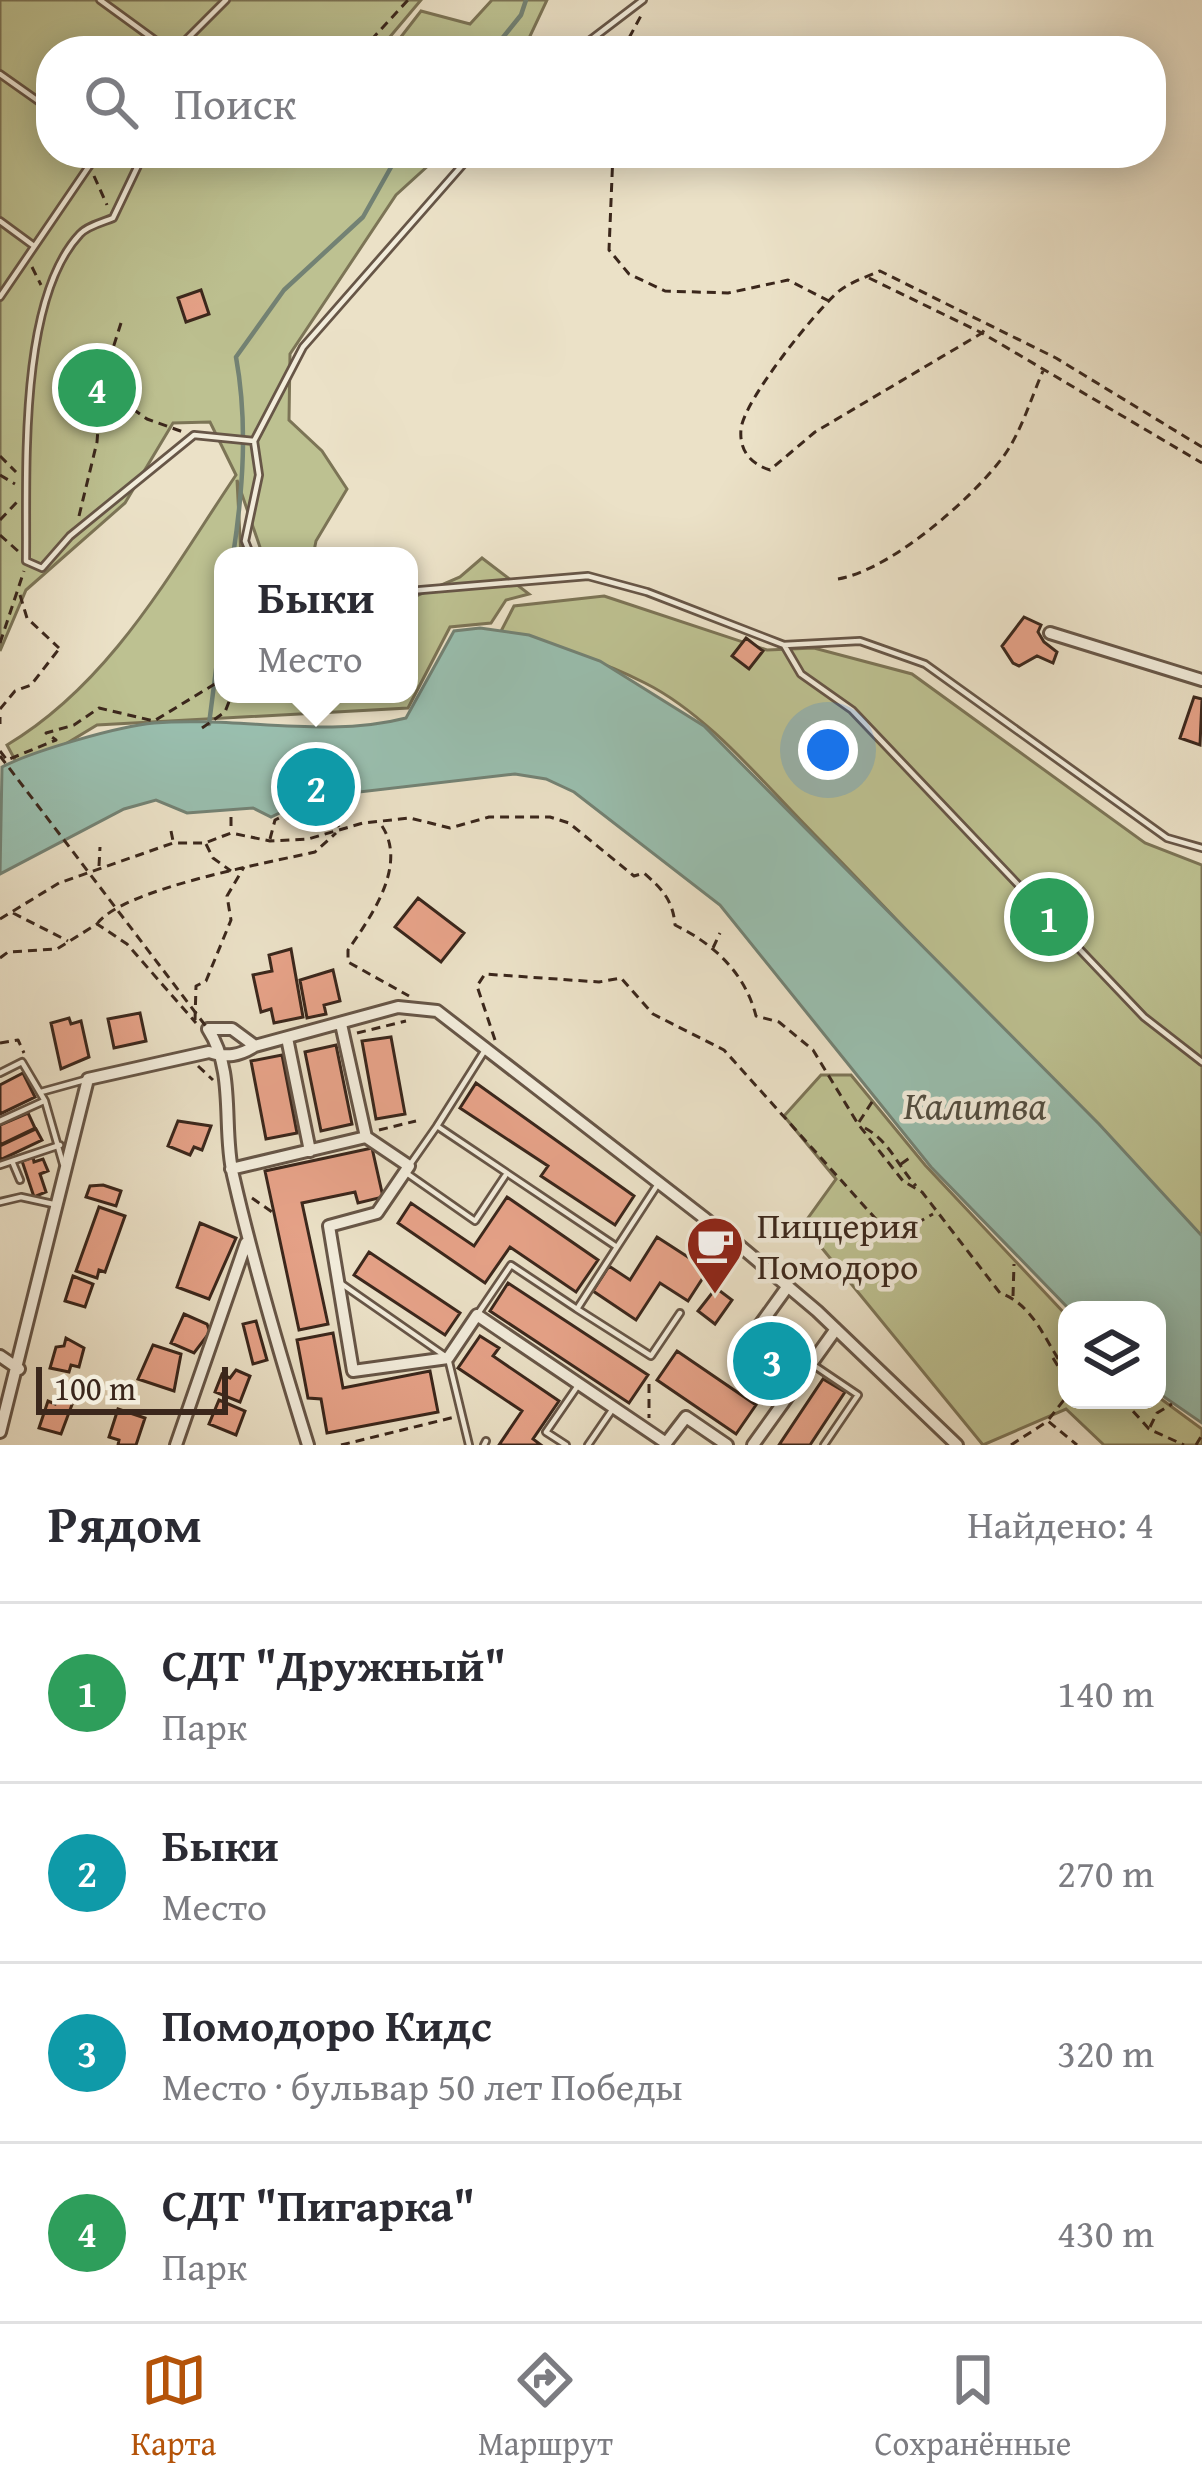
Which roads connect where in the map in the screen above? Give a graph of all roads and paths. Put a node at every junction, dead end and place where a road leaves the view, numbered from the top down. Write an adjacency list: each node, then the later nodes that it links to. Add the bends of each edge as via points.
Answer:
1 (100, 0): 5 (lane)
2 (226, 0): 6 (lane)
3 (408, 0): 7 (path)
4 (647, 0): 8 (lane); 9 (path)
5 (151, 36)
6 (188, 36)
7 (375, 36)
8 (598, 36)
9 (629, 36)
10 (0, 74): 11 (lane)
11 (36, 99)
12 (89, 168): 19 (lane)
13 (90, 168): 17 (path)
14 (137, 168): 17 (lane)
15 (460, 168): 32 (lane, via 303,346)
16 (612, 168): 23 (path, via 609,250 629,274 664,291 728,292 788,280)
17 (113, 218): 21 (lane, via 81,232)
18 (0, 221): 19 (lane)
19 (34, 246): 21 (path, via 31,266); 22 (lane)
20 (867, 277): 23 (path); 25 (path, via 880,271); 26 (path)
21 (44, 292): 37 (lane)
22 (0, 297)
23 (829, 302): 26 (path, via 741,426 754,465 770,470 815,432)
24 (121, 323): 28 (path)
25 (988, 324): 26 (path); 29 (path)
26 (982, 333): 27 (path)
27 (1043, 369): 31 (path); 43 (path, via 1005,455 953,510 869,574)
28 (101, 386): 30 (path, via 147,419); 40 (path, via 88,494)
29 (1170, 429): 31 (path); 33 (path)
30 (194, 436): 32 (lane); 40 (lane)
31 (1163, 440): 35 (path)
32 (254, 441): 41 (lane, via 259,475)
33 (1202, 447)
34 (0, 457): 37 (path)
35 (1202, 463)
36 (0, 476): 37 (path)
37 (27, 492): 38 (path); 42 (lane)
38 (0, 520)
39 (0, 535): 42 (path)
40 (72, 535): 42 (lane, via 42,568)
41 (247, 547)
42 (26, 561): 45 (path)
43 (838, 579)
44 (418, 590): 48 (lane, via 587,576)
45 (19, 594): 47 (path); 52 (path, via 27,618 60,649)
46 (1050, 633): 49 (street)
47 (0, 643)
48 (784, 645): 72 (lane, via 860,641 926,664 1167,838); 100 (lane, via 801,674 853,710 1144,1017)
49 (1202, 680)
50 (214, 684): 54 (path, via 154,721 99,708 46,733 56,740 37,751 7,760)
51 (228, 703): 53 (path)
52 (0, 709)
53 (202, 728)
54 (0, 753): 90 (path, bridge)
55 (316, 788): 56 (path)
56 (323, 802): 65 (path); 68 (path, via 314,791 313,801 275,820)
57 (403, 810): 61 (path)
58 (423, 810): 62 (path)
59 (231, 817): 67 (path)
60 (575, 817): 63 (path)
61 (401, 820): 62 (path); 64 (path)
62 (421, 822): 63 (path)
63 (569, 823): 77 (path)
64 (380, 824): 65 (path); 87 (path, via 389,845 383,890 348,962)
65 (341, 829): 68 (path); 73 (path, via 315,852)
66 (171, 830): 69 (path)
67 (231, 833): 68 (path); 70 (path)
68 (270, 841)
69 (173, 843): 70 (path); 74 (path)
70 (206, 843): 75 (path)
71 (100, 847): 74 (path)
72 (1202, 848)
73 (244, 867): 75 (path); 89 (path, via 227,896 231,920 206,981 196,986)
74 (99, 868): 78 (path)
75 (232, 871): 80 (path, via 148,893 106,911)
76 (670, 884): 77 (path)
77 (663, 890): 83 (path, via 675,925)
78 (11, 913): 79 (path); 82 (path)
79 (0, 920)
80 (97, 924): 82 (path); 89 (path, via 127,944)
81 (720, 933): 83 (path)
82 (71, 943): 84 (path)
83 (711, 949): 86 (path)
84 (0, 958)
85 (746, 965): 86 (path)
86 (739, 973): 103 (path, via 756,1016 779,1022 813,1050)
87 (416, 1000)
88 (415, 1018): 91 (path)
89 (195, 1022): 90 (path)
90 (208, 1029): 95 (street, via 232,1029); 97 (street)
91 (342, 1029): 92 (street); 94 (street, via 398,1007 437,1011); 113 (street)
92 (287, 1039): 95 (street); 115 (street)
93 (0, 1042): 99 (path, via 18,1040)
94 (487, 1045): 98 (street); 112 (lane)
95 (255, 1046): 97 (street)
96 (187, 1057): 97 (street); 104 (street); 105 (path)
97 (224, 1057): 105 (street)
98 (501, 1057): 125 (street); 129 (path, via 477,986 485,974 621,977 653,1014 724,1050 892,1237)
99 (22, 1062): 101 (lane); 106 (lane)
100 (1202, 1062)
101 (0, 1073)
102 (836, 1074): 103 (path)
103 (830, 1078): 111 (path)
104 (88, 1079): 106 (lane); 118 (street)
105 (225, 1090): 121 (street)
106 (41, 1092): 108 (lane)
107 (874, 1099): 111 (path)
108 (46, 1101): 109 (lane); 114 (lane)
109 (0, 1120)
110 (416, 1121): 113 (path)
111 (858, 1124): 120 (path)
112 (437, 1126): 122 (lane); 123 (lane)
113 (366, 1135): 115 (street); 122 (street)
114 (60, 1144): 117 (lane); 118 (lane)
115 (310, 1151): 121 (street)
116 (911, 1156): 120 (path)
117 (13, 1161): 119 (lane); 124 (lane)
118 (63, 1164): 128 (street)
119 (0, 1165)
120 (897, 1167): 129 (path)
121 (231, 1169): 126 (street)
122 (407, 1169): 123 (lane, via 475,1221); 136 (street, via 377,1213 329,1226)
123 (506, 1174): 133 (lane)
124 (20, 1180)
125 (658, 1185): 132 (street); 133 (lane)
126 (236, 1187): 130 (street); 130 (path, via 272,1212)
127 (0, 1202): 128 (lane, via 20,1197)
128 (55, 1205): 150 (street)
129 (934, 1213): 138 (path, via 1000,1293)
130 (244, 1220): 131 (street)
131 (247, 1240): 164 (street); 165 (street)
132 (734, 1241): 135 (path); 137 (street)
133 (616, 1247): 139 (lane)
134 (1014, 1264): 138 (path)
135 (712, 1273)
136 (338, 1280): 146 (lane); 146 (street, via 352,1371)
137 (788, 1286): 142 (street); 143 (street)
138 (1013, 1298): 144 (path, via 1043,1329)
139 (577, 1310): 140 (lane, via 651,1357); 141 (lane, via 511,1265)
140 (680, 1313)
141 (477, 1315): 146 (street); 151 (street)
142 (757, 1329)
143 (836, 1329): 148 (street); 173 (street)
144 (1047, 1345): 147 (path); 149 (path)
145 (0, 1356): 150 (street)
146 (448, 1358): 157 (lane)
147 (1058, 1360)
148 (812, 1364): 171 (street); 172 (lane, via 858,1395)
149 (1058, 1365)
150 (19, 1369): 161 (street)
151 (579, 1384): 154 (street); 168 (lane, via 546,1432)
152 (649, 1384): 160 (path)
153 (1172, 1404): 159 (path)
154 (614, 1408): 160 (street); 169 (lane)
155 (1058, 1408): 158 (path)
156 (1132, 1409): 159 (path)
157 (461, 1415): 166 (path); 167 (lane)
158 (1048, 1421): 174 (path); 175 (path)
159 (1149, 1429): 176 (path)
160 (649, 1431): 163 (street)
161 (0, 1432)
162 (1202, 1435): 177 (path)
163 (665, 1444): 170 (street, via 686,1417)
164 (176, 1445)
165 (308, 1445)
166 (341, 1445)
167 (469, 1445)
168 (566, 1445)
169 (588, 1445)
170 (727, 1445)
171 (753, 1445)
172 (824, 1445)
173 (957, 1445)
174 (1011, 1445)
175 (1077, 1445)
176 (1184, 1445)
177 (1196, 1445)

